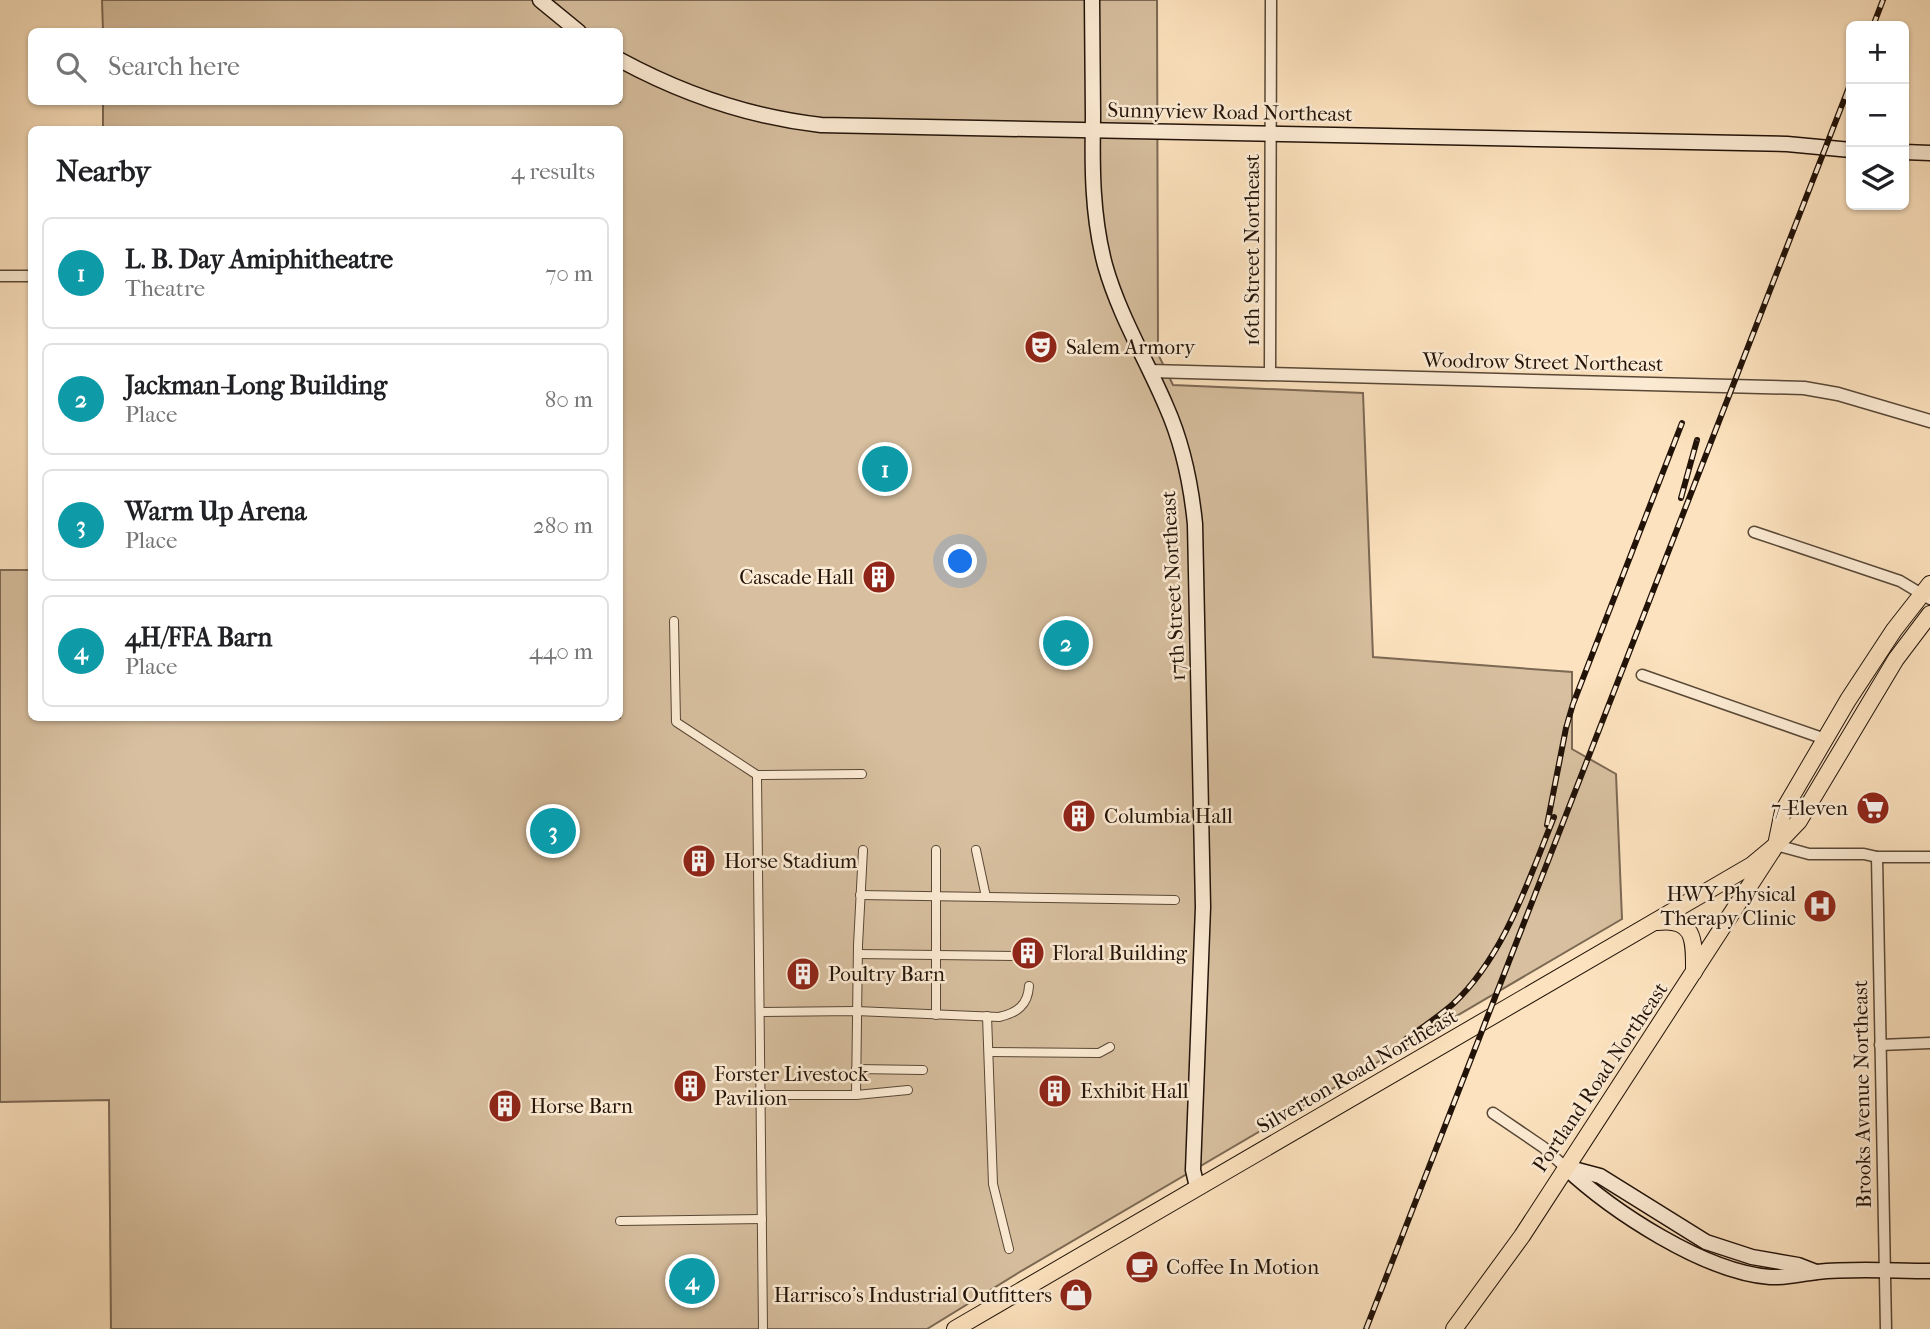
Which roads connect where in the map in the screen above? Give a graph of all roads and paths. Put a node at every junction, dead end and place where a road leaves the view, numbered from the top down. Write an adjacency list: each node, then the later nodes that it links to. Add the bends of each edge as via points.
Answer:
1 (540, 0): 4 (main road)
2 (1092, 0): 6 (main road, 17th Street Northeast)
3 (1271, 0): 7 (street, 16th Street Northeast)
4 (574, 28)
5 (623, 62): 6 (main road, Sunnyview Road Northeast, via 707,100 794,122)
6 (1093, 131): 7 (main road, Sunnyview Road Northeast); 13 (main road, 17th Street Northeast, via 1093,201 1104,262 1128,329)
7 (1272, 134): 8 (main road, Sunnyview Road Northeast, via 1787,144); 14 (street, 16th Street Northeast)
8 (1846, 150)
9 (1909, 152): 10 (main road)
10 (1930, 153)
11 (0, 276): 12 (street)
12 (28, 276)
13 (1150, 371): 14 (street, Woodrow Street Northeast); 55 (main road, 17th Street Northeast, via 1178,437 1195,524 1203,907 1193,1170)
14 (1270, 374): 15 (street, Woodrow Street Northeast, via 1804,388)
15 (1930, 422)
16 (1754, 532): 17 (street)
17 (1927, 592): 21 (main road, via 1872,662)
18 (1930, 614): 24 (main road, via 1896,659 1799,821)
19 (674, 621): 23 (street, via 677,722)
20 (1642, 676): 21 (street)
21 (1825, 739): 24 (main road, via 1783,811)
22 (862, 774): 23 (street)
23 (757, 775): 41 (street)
24 (1776, 845): 28 (street, via 1810,854); 34 (main road, Silverton Road Northeast, via 1741,872); 38 (main road, Portland Road Northeast)
25 (863, 850): 30 (street)
26 (936, 850): 31 (street)
27 (976, 850): 32 (street)
28 (1877, 857): 29 (street); 45 (street, Brooks Avenue Northeast)
29 (1930, 857)
30 (860, 895): 31 (street); 35 (street)
31 (936, 896): 32 (street); 36 (street)
32 (986, 897): 33 (street)
33 (1175, 900)
34 (1653, 922): 38 (main road, via 1680,922 1687,929 1694,945); 55 (main road, Silverton Road Northeast)
35 (858, 954): 36 (street); 40 (street)
36 (936, 955): 37 (street); 42 (street)
37 (1015, 956)
38 (1694, 972): 54 (main road, Portland Road Northeast)
39 (1029, 986): 43 (street, via 1021,1007 1010,1014)
40 (856, 1011): 41 (street); 42 (street); 48 (street)
41 (760, 1012): 51 (street)
42 (936, 1015): 43 (street)
43 (987, 1016): 47 (street)
44 (1930, 1043): 45 (street)
45 (1880, 1045): 59 (street, Brooks Avenue Northeast)
46 (1110, 1047): 47 (street, via 1099,1052)
47 (989, 1052): 58 (street, via 993,1184)
48 (856, 1069): 49 (street); 52 (street)
49 (923, 1070)
50 (908, 1090): 52 (street)
51 (761, 1095): 52 (street); 56 (street)
52 (856, 1095)
53 (1493, 1113): 54 (street)
54 (1565, 1167): 59 (main road, via 1591,1192 1682,1248 1732,1269 1799,1277 1816,1272); 63 (main road, Portland Road Northeast, via 1522,1236)
55 (1197, 1187): 62 (main road, Silverton Road Northeast)
56 (762, 1219): 57 (street); 61 (street)
57 (620, 1221)
58 (1009, 1249)
59 (1885, 1271): 60 (main road); 64 (street, Brooks Avenue Northeast)
60 (1930, 1271)
61 (763, 1329)
62 (955, 1329)
63 (1454, 1329)
64 (1886, 1329)

